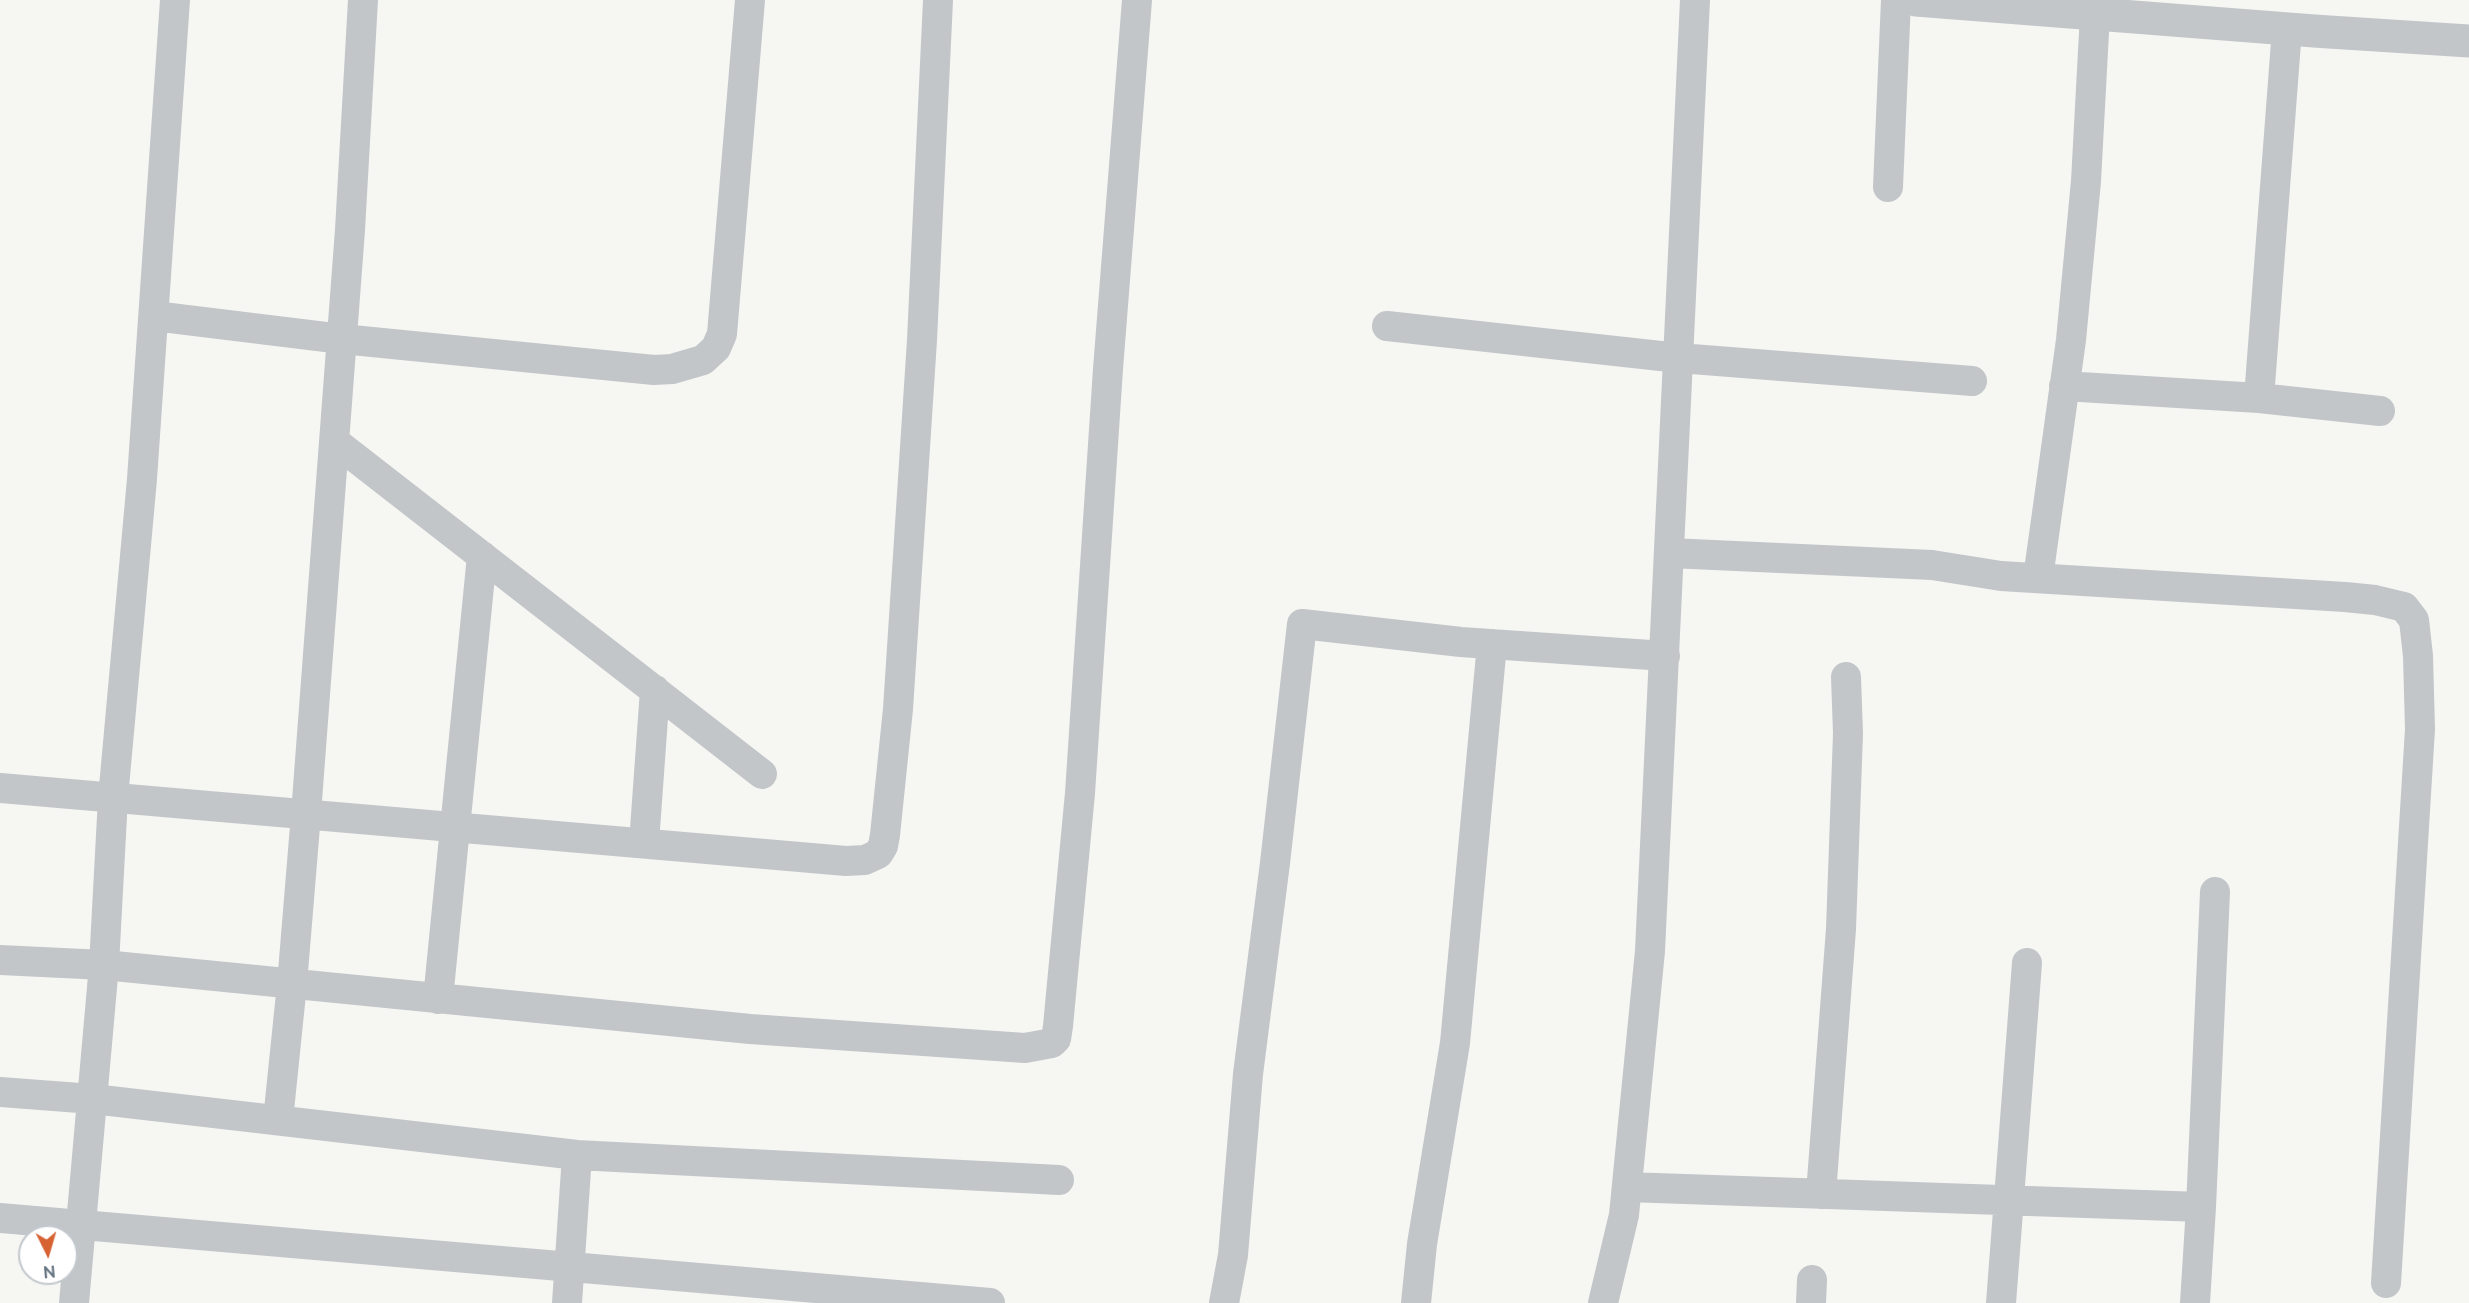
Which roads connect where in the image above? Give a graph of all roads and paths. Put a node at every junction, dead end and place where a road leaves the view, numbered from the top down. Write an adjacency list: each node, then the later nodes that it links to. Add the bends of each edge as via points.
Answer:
1 (175, 0): 13 (street)
2 (363, 0): 15 (street)
3 (750, 0): 15 (street, via 722,334 716,348 703,360 654,370)
4 (938, 0): 34 (street, via 919,388 898,709 883,846 878,854 865,860 846,861)
5 (1137, 0): 40 (street, via 1080,793 1056,1039 1046,1046 1013,1047 750,1029)
6 (1695, 0): 16 (street)
7 (1896, 0): 12 (street)
8 (1916, 0): 9 (street)
9 (2095, 14): 10 (street); 18 (street, via 2086,181)
10 (2287, 29): 11 (street); 19 (street)
11 (2469, 41)
12 (1888, 187)
13 (153, 316): 15 (street); 31 (street)
14 (1387, 326): 16 (street)
15 (342, 339): 21 (street)
16 (1679, 357): 17 (street); 22 (street)
17 (1972, 381)
18 (2064, 386): 19 (street); 24 (street)
19 (2259, 398): 20 (street)
20 (2380, 411)
21 (334, 441): 23 (street); 32 (street)
22 (1670, 553): 24 (street, via 1932,566); 26 (street)
23 (482, 556): 28 (street); 33 (street)
24 (2038, 578): 53 (street, via 2375,600 2404,607 2414,620 2420,729)
25 (1492, 644): 26 (street); 57 (street, via 1302,624 1248,1074 1233,1255); 58 (street, via 1455,1043)
26 (1665, 656): 46 (street, via 1650,951)
27 (1846, 677): 47 (street, via 1848,733 1841,929)
28 (655, 690): 29 (street); 34 (street)
29 (762, 774)
30 (0, 788): 31 (street)
31 (113, 798): 32 (street); 38 (street)
32 (306, 814): 33 (street); 39 (street)
33 (454, 827): 34 (street); 40 (street)
34 (644, 843)
35 (2215, 892): 49 (street)
36 (0, 960): 38 (street)
37 (2027, 963): 48 (street)
38 (104, 965): 39 (street); 42 (street)
39 (292, 984): 40 (street); 43 (street)
40 (438, 999)
41 (0, 1092): 42 (street)
42 (93, 1099): 43 (street); 51 (street)
43 (278, 1120): 44 (street)
44 (577, 1155): 45 (street); 52 (street)
45 (1059, 1180)
46 (1627, 1187): 47 (street); 59 (street)
47 (1821, 1194): 48 (street)
48 (2010, 1201): 49 (street); 60 (street)
49 (2201, 1207): 61 (street)
50 (0, 1218): 51 (street)
51 (81, 1225): 52 (street); 54 (street)
52 (569, 1267): 55 (street); 56 (street)
53 (2386, 1283)
54 (74, 1303)
55 (567, 1303)
56 (990, 1303)
57 (1224, 1303)
58 (1416, 1303)
59 (1603, 1303)
60 (2001, 1303)
61 (2195, 1303)

